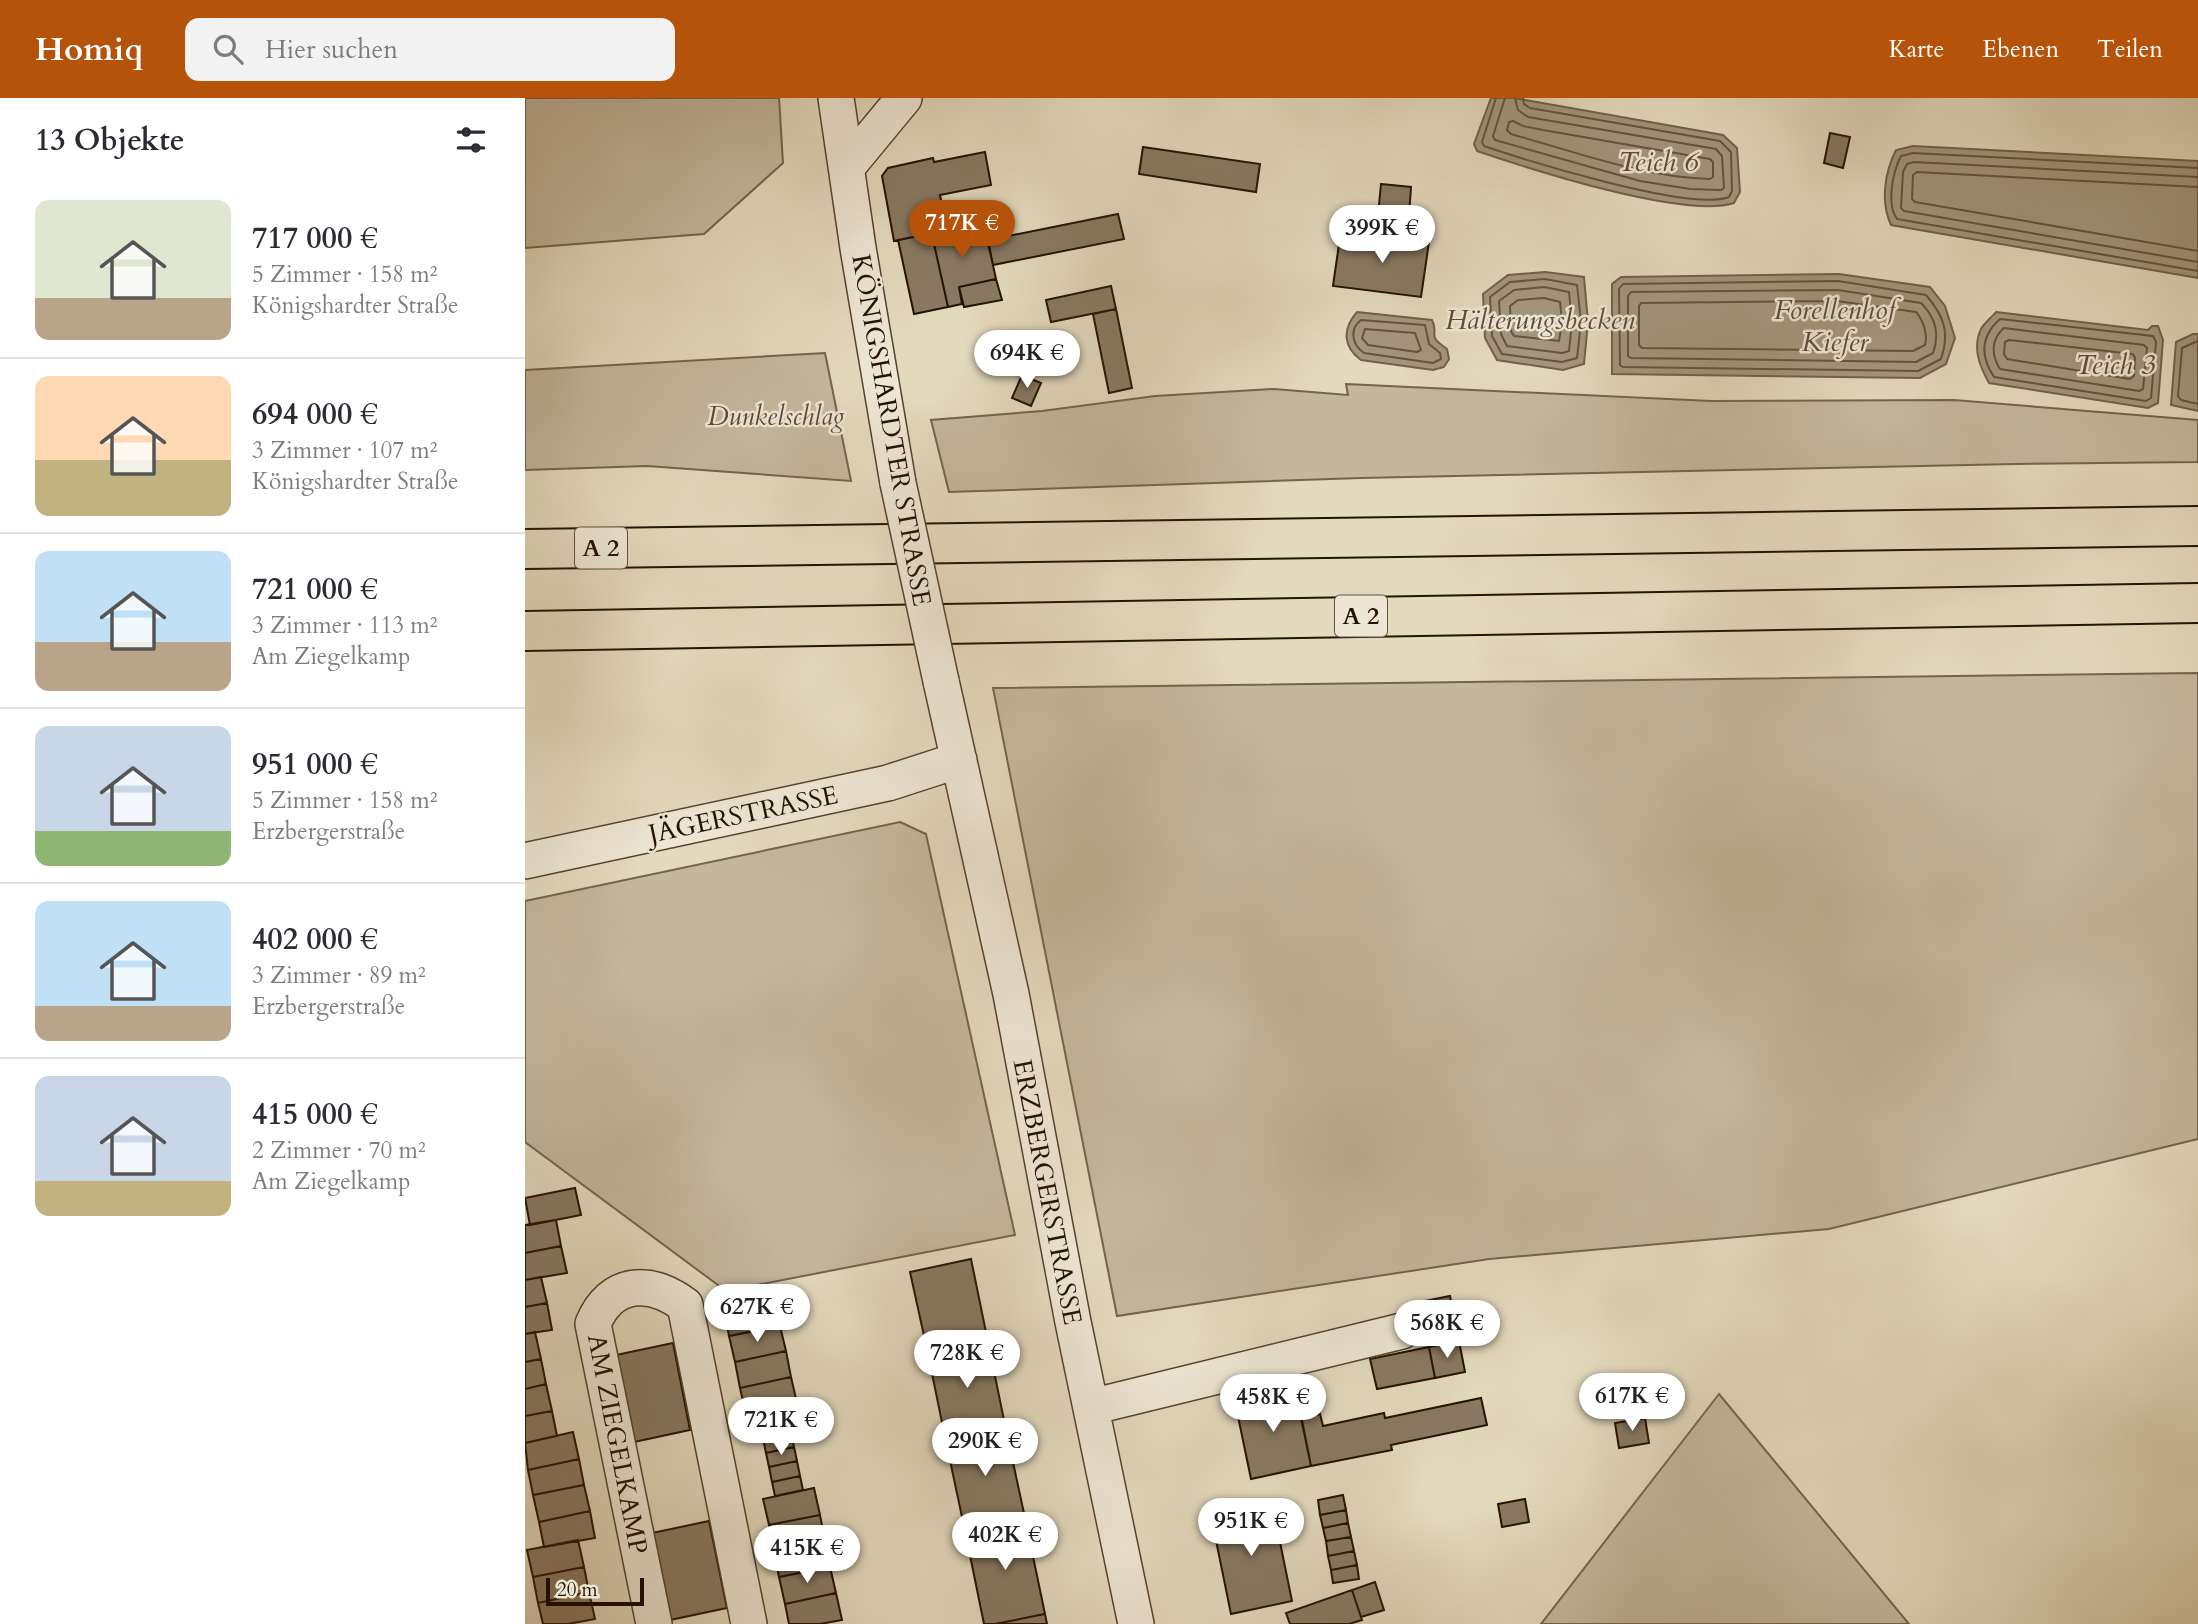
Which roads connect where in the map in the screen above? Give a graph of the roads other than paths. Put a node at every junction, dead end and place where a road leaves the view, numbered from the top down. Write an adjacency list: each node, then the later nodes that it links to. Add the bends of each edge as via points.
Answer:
1 (837, 98): 3 (street, KÖNIGSHARDTER STRASSE)
2 (904, 98): 3 (street)
3 (847, 167): 8 (street, KÖNIGSHARDTER STRASSE, bridge, via 898,483)
4 (2198, 526): 5 (highway, A 2)
5 (525, 549)
6 (2198, 603): 7 (highway, A 2)
7 (525, 631)
8 (959, 760): 9 (street, JÄGERSTRASSE, via 888,783); 11 (street, ERZBERGERSTRASSE, via 1011,994)
9 (525, 861)
10 (1402, 1331): 11 (street)
11 (1091, 1407): 14 (street, ERZBERGERSTRASSE)
12 (654, 1624): 13 (street, AM ZIEGELKAMP, via 593,1324 608,1300 633,1287 648,1287 685,1306)
13 (749, 1624)
14 (1136, 1624)

